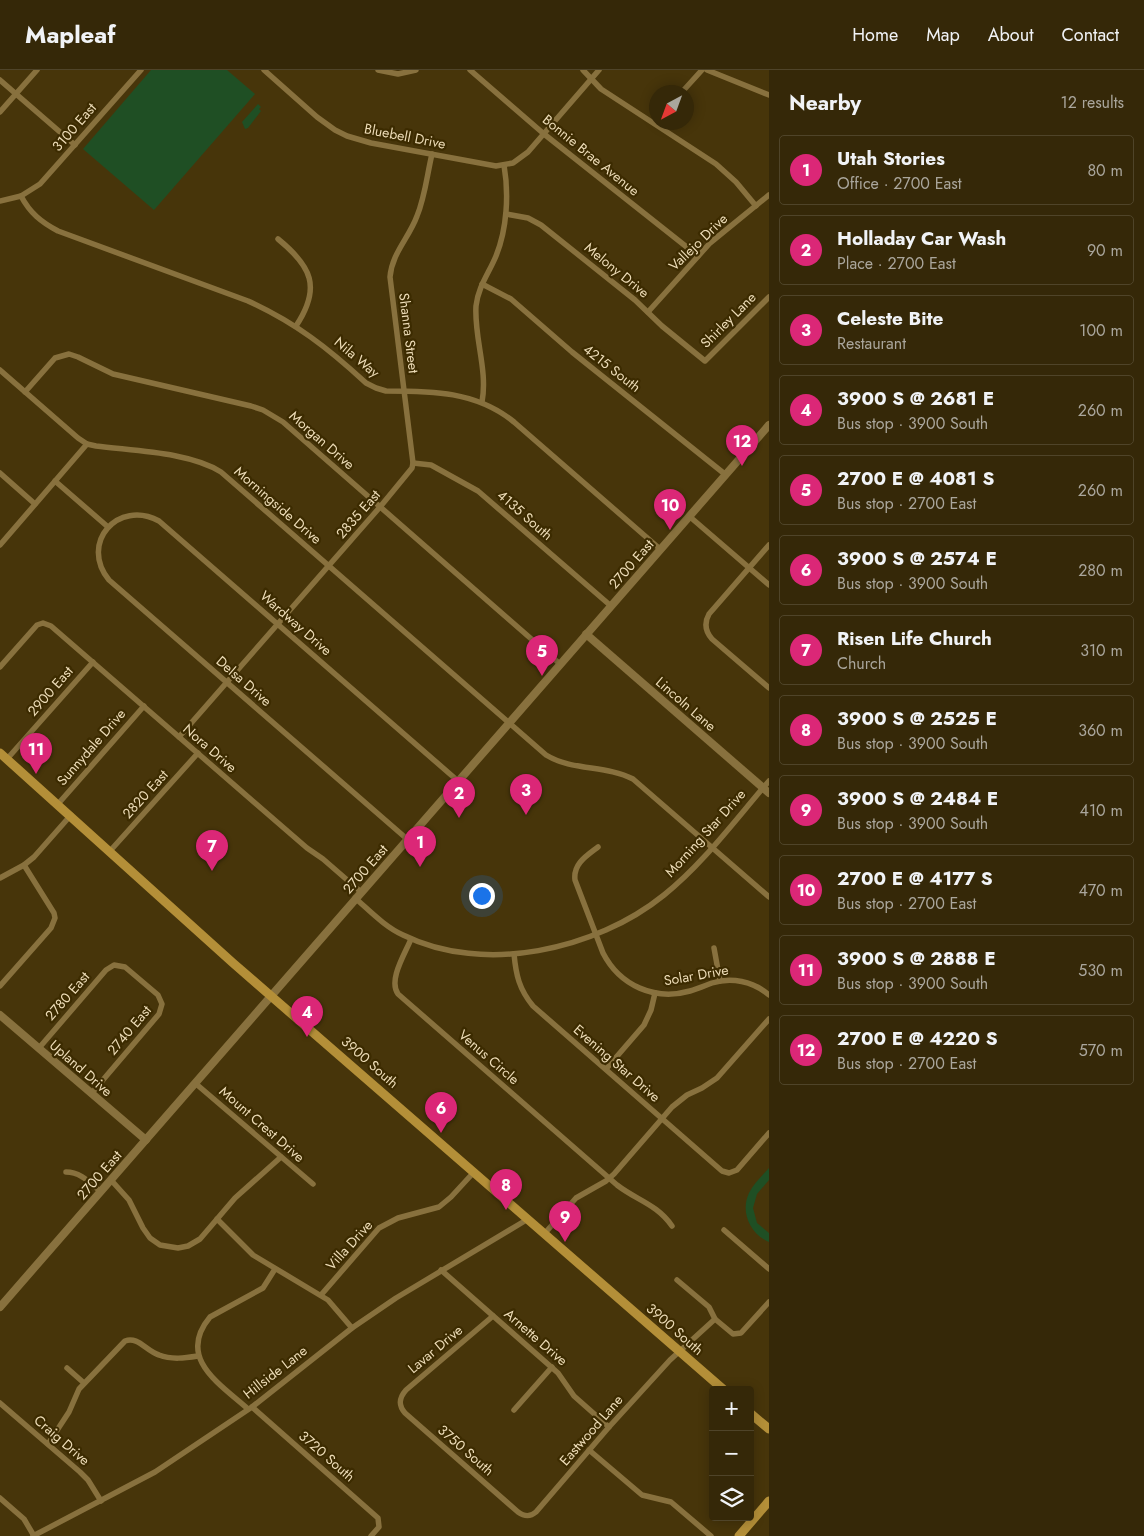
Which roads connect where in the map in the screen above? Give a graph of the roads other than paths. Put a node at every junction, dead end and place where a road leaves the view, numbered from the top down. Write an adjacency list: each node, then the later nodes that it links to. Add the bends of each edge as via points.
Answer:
1 (37, 70): 14 (street)
2 (141, 70): 20 (street, 3100 East)
3 (264, 70): 21 (street, Bluebell Drive, via 340,133 371,143)
4 (378, 70): 5 (street, via 398,74)
5 (416, 70)
6 (470, 70): 19 (street, Bonnie Brae Avenue)
7 (583, 70): 11 (street)
8 (600, 70): 11 (street)
9 (702, 70): 13 (street)
10 (707, 70): 15 (street)
11 (592, 79): 17 (street, via 601,89); 19 (street)
12 (0, 80): 14 (street)
13 (688, 85)
14 (16, 94): 16 (street); 20 (street)
15 (769, 96)
16 (0, 112)
17 (649, 119)
18 (666, 130): 26 (street, via 723,170)
19 (544, 134): 22 (street, via 517,161); 29 (street, Bonnie Brae Avenue)
20 (75, 145): 24 (street, 3100 East, via 40,184)
21 (432, 154): 22 (street, Bluebell Drive); 36 (street, Shanna Street, via 420,209 394,256 391,270 390,284)
22 (504, 165): 27 (street)
23 (769, 194): 26 (street, Vallejo Drive)
24 (22, 196): 25 (street); 33 (street, Nila Way, via 32,213 58,231 248,301)
25 (0, 201)
26 (756, 206): 29 (street, Vallejo Drive)
27 (506, 214): 30 (street, via 496,255); 32 (street, Melony Drive, via 537,222)
28 (278, 239): 33 (street, via 298,257 309,280 308,305)
29 (698, 256): 32 (street, Vallejo Drive)
30 (482, 284): 38 (street, via 476,312 484,388); 43 (street, 4215 South, via 511,299)
31 (769, 297): 34 (street, Shirley Lane)
32 (648, 312): 34 (street, Melony Drive)
33 (296, 326): 36 (street, Nila Way, via 372,387 382,391)
34 (705, 361)
35 (0, 370): 37 (street)
36 (404, 390): 38 (street, Nila Way, via 452,393); 41 (street, Shanna Street)
37 (25, 392): 40 (street); 46 (street, Morgan Drive, via 55,358 68,354 113,374 251,406 283,422)
38 (482, 402): 51 (street, Nila Way, via 514,422)
39 (769, 425): 43 (street, 2700 East)
40 (87, 444): 44 (street); 52 (street, Morningside Drive, via 188,458 210,466)
41 (413, 463): 46 (street, 2835 East, via 410,472); 55 (street, 4135 South, via 431,465 478,491)
42 (0, 473): 45 (street)
43 (726, 475): 47 (street, 2700 East)
44 (55, 481): 45 (street); 48 (street)
45 (35, 504): 49 (street)
46 (380, 507): 52 (street, 2835 East); 59 (street, Morgan Drive)
47 (689, 516): 51 (street, 2700 East); 53 (street)
48 (108, 527): 56 (street, Wardway Drive, via 116,520 131,515 159,521); 61 (street, Delsa Drive, via 98,550 106,576)
49 (0, 545)
50 (769, 545): 53 (street)
51 (660, 549): 55 (street, 2700 East)
52 (329, 566): 56 (street, 2835 East); 64 (street, Morningside Drive)
53 (749, 568): 54 (street); 62 (street, via 710,614 706,629 712,639)
54 (769, 585)
55 (611, 606): 57 (street, 2700 East)
56 (278, 624): 61 (street, 2835 East); 69 (street, Wardway Drive)
57 (586, 634): 59 (street, 2700 East); 71 (street, Lincoln Lane)
58 (93, 662): 60 (street, Nora Drive, via 53,627 43,623 35,627); 63 (street, Nora Drive); 68 (street, 2900 East)
59 (560, 664): 64 (street, 2700 East)
60 (0, 667)
61 (226, 682): 65 (street, 2835 East); 74 (street, Delsa Drive)
62 (769, 688)
63 (144, 706): 65 (street, Nora Drive); 72 (street, Sunnydale Drive)
64 (509, 722): 69 (street, 2700 East); 76 (street, Morningside Drive, via 555,760 616,772 633,779)
65 (179, 737): 67 (street, Nora Drive)
66 (0, 753): 68 (main road, 3900 South)
67 (198, 754): 77 (street, 2820 East); 80 (street, Nora Drive, via 306,848 323,859)
68 (7, 760): 72 (main road, 3900 South)
69 (458, 781): 74 (street, 2700 East)
70 (769, 781): 71 (street, Morning Star Drive)
71 (766, 791): 76 (street, Morning Star Drive)
72 (58, 804): 73 (main road, 3900 South)
73 (71, 815): 77 (main road, 3900 South); 78 (street)
74 (407, 839): 80 (street, 2700 East)
75 (598, 847): 82 (street, Solar Drive, via 580,862 574,875)
76 (712, 847): 81 (street, Morningside Drive); 82 (street, Morning Star Drive, via 656,902)
77 (110, 851): 90 (main road, 3900 South)
78 (24, 865): 79 (street); 88 (street, via 55,916 51,928)
79 (0, 878)
80 (358, 895): 83 (street, Morning Star Drive, via 387,926); 90 (street, 2700 East)
81 (769, 896)
82 (596, 935): 85 (street, Morning Star Drive, via 562,946); 89 (street, Solar Drive, via 606,959 619,975)
83 (411, 939): 85 (street, Morning Star Drive, via 460,951); 104 (street, Venus Circle, via 395,978 394,988 398,994)
84 (714, 948): 87 (street)
85 (514, 954): 95 (street, Evening Star Drive, via 517,978 528,1000)
86 (117, 965): 94 (street, 2780 East, via 106,970); 97 (street, 2740 East, via 127,968 158,995 162,1004 159,1014)
87 (720, 981): 89 (street, Solar Drive, via 683,993); 91 (street, Solar Drive, via 750,983)
88 (0, 986)
89 (656, 994): 95 (street, via 644,1025)
90 (271, 995): 96 (street, 2700 East); 103 (main road, 3900 South)
91 (769, 995)
92 (0, 1015): 94 (street, Upland Drive)
93 (769, 1019): 98 (street, via 714,1082 681,1099)
94 (39, 1048): 97 (street, Upland Drive)
95 (606, 1069): 98 (street, Evening Star Drive)
96 (195, 1083): 100 (street, 2700 East); 101 (street, Mount Crest Drive)
97 (92, 1094): 100 (street, Upland Drive)
98 (662, 1118): 99 (street, Evening Star Drive, via 720,1169 730,1173 739,1168); 104 (street)
99 (769, 1133)
100 (146, 1140): 105 (street, 2700 East)
101 (281, 1157): 106 (street, Mount Crest Drive); 108 (street, via 235,1198)
102 (66, 1172): 107 (street, via 82,1176)
103 (474, 1172): 109 (main road, 3900 South); 117 (street, Villa Drive, via 439,1207 398,1218 380,1228)
104 (609, 1178): 110 (street, Venus Circle, via 662,1214); 112 (street, via 576,1198)
105 (111, 1180): 107 (street, 2700 East); 108 (street, via 129,1200 150,1238 160,1245 188,1246 200,1239)
106 (313, 1184)
107 (101, 1192): 119 (street, 2700 East)
108 (217, 1219): 113 (street, via 245,1248)
109 (528, 1219): 112 (main road, 3900 South); 115 (street, Hillside Lane)
110 (672, 1226)
111 (724, 1230): 114 (street)
112 (545, 1233): 123 (main road, 3900 South)
113 (275, 1269): 117 (street); 124 (street, via 263,1288 210,1318 199,1338)
114 (769, 1269)
115 (441, 1270): 120 (street, Arnette Drive); 122 (street, Hillside Lane)
116 (677, 1280): 121 (street, via 709,1307)
117 (321, 1295): 122 (street)
118 (769, 1302): 121 (street, via 737,1334)
119 (0, 1307)
120 (493, 1316): 125 (street, Arnette Drive); 130 (street, Lavar Drive, via 406,1390 400,1398)
121 (715, 1319): 123 (street, Eastwood Lane)
122 (352, 1328): 131 (street, Hillside Lane)
123 (680, 1352): 128 (main road, 3900 South); 134 (street, Eastwood Lane)
124 (198, 1356): 127 (street, via 164,1357 136,1340 128,1340 121,1343); 131 (street, 3720 South, via 205,1370)
125 (552, 1367): 132 (street); 134 (street, Arnette Drive, via 574,1396)
126 (67, 1368): 127 (street)
127 (84, 1382): 136 (street)
128 (719, 1386)
129 (0, 1403): 136 (street, Craig Drive)
130 (400, 1405): 141 (street, 3750 South, via 405,1413)
131 (250, 1408): 139 (street, Hillside Lane, via 155,1472); 143 (street, 3720 South, via 378,1518 379,1527)
132 (514, 1410)
133 (754, 1416): 135 (main road)
134 (609, 1427): 137 (street, Eastwood Lane)
135 (769, 1429)
136 (48, 1444): 139 (street, Craig Drive, via 88,1480)
137 (589, 1450): 141 (street, Eastwood Lane, via 536,1512 528,1516); 144 (street, via 642,1495 671,1502)
138 (0, 1498): 142 (street, via 24,1519)
139 (101, 1501): 142 (street, Hillside Lane)
140 (769, 1501): 145 (main road)
141 (518, 1512)
142 (33, 1536)
143 (371, 1536)
144 (711, 1536)
145 (739, 1536)

